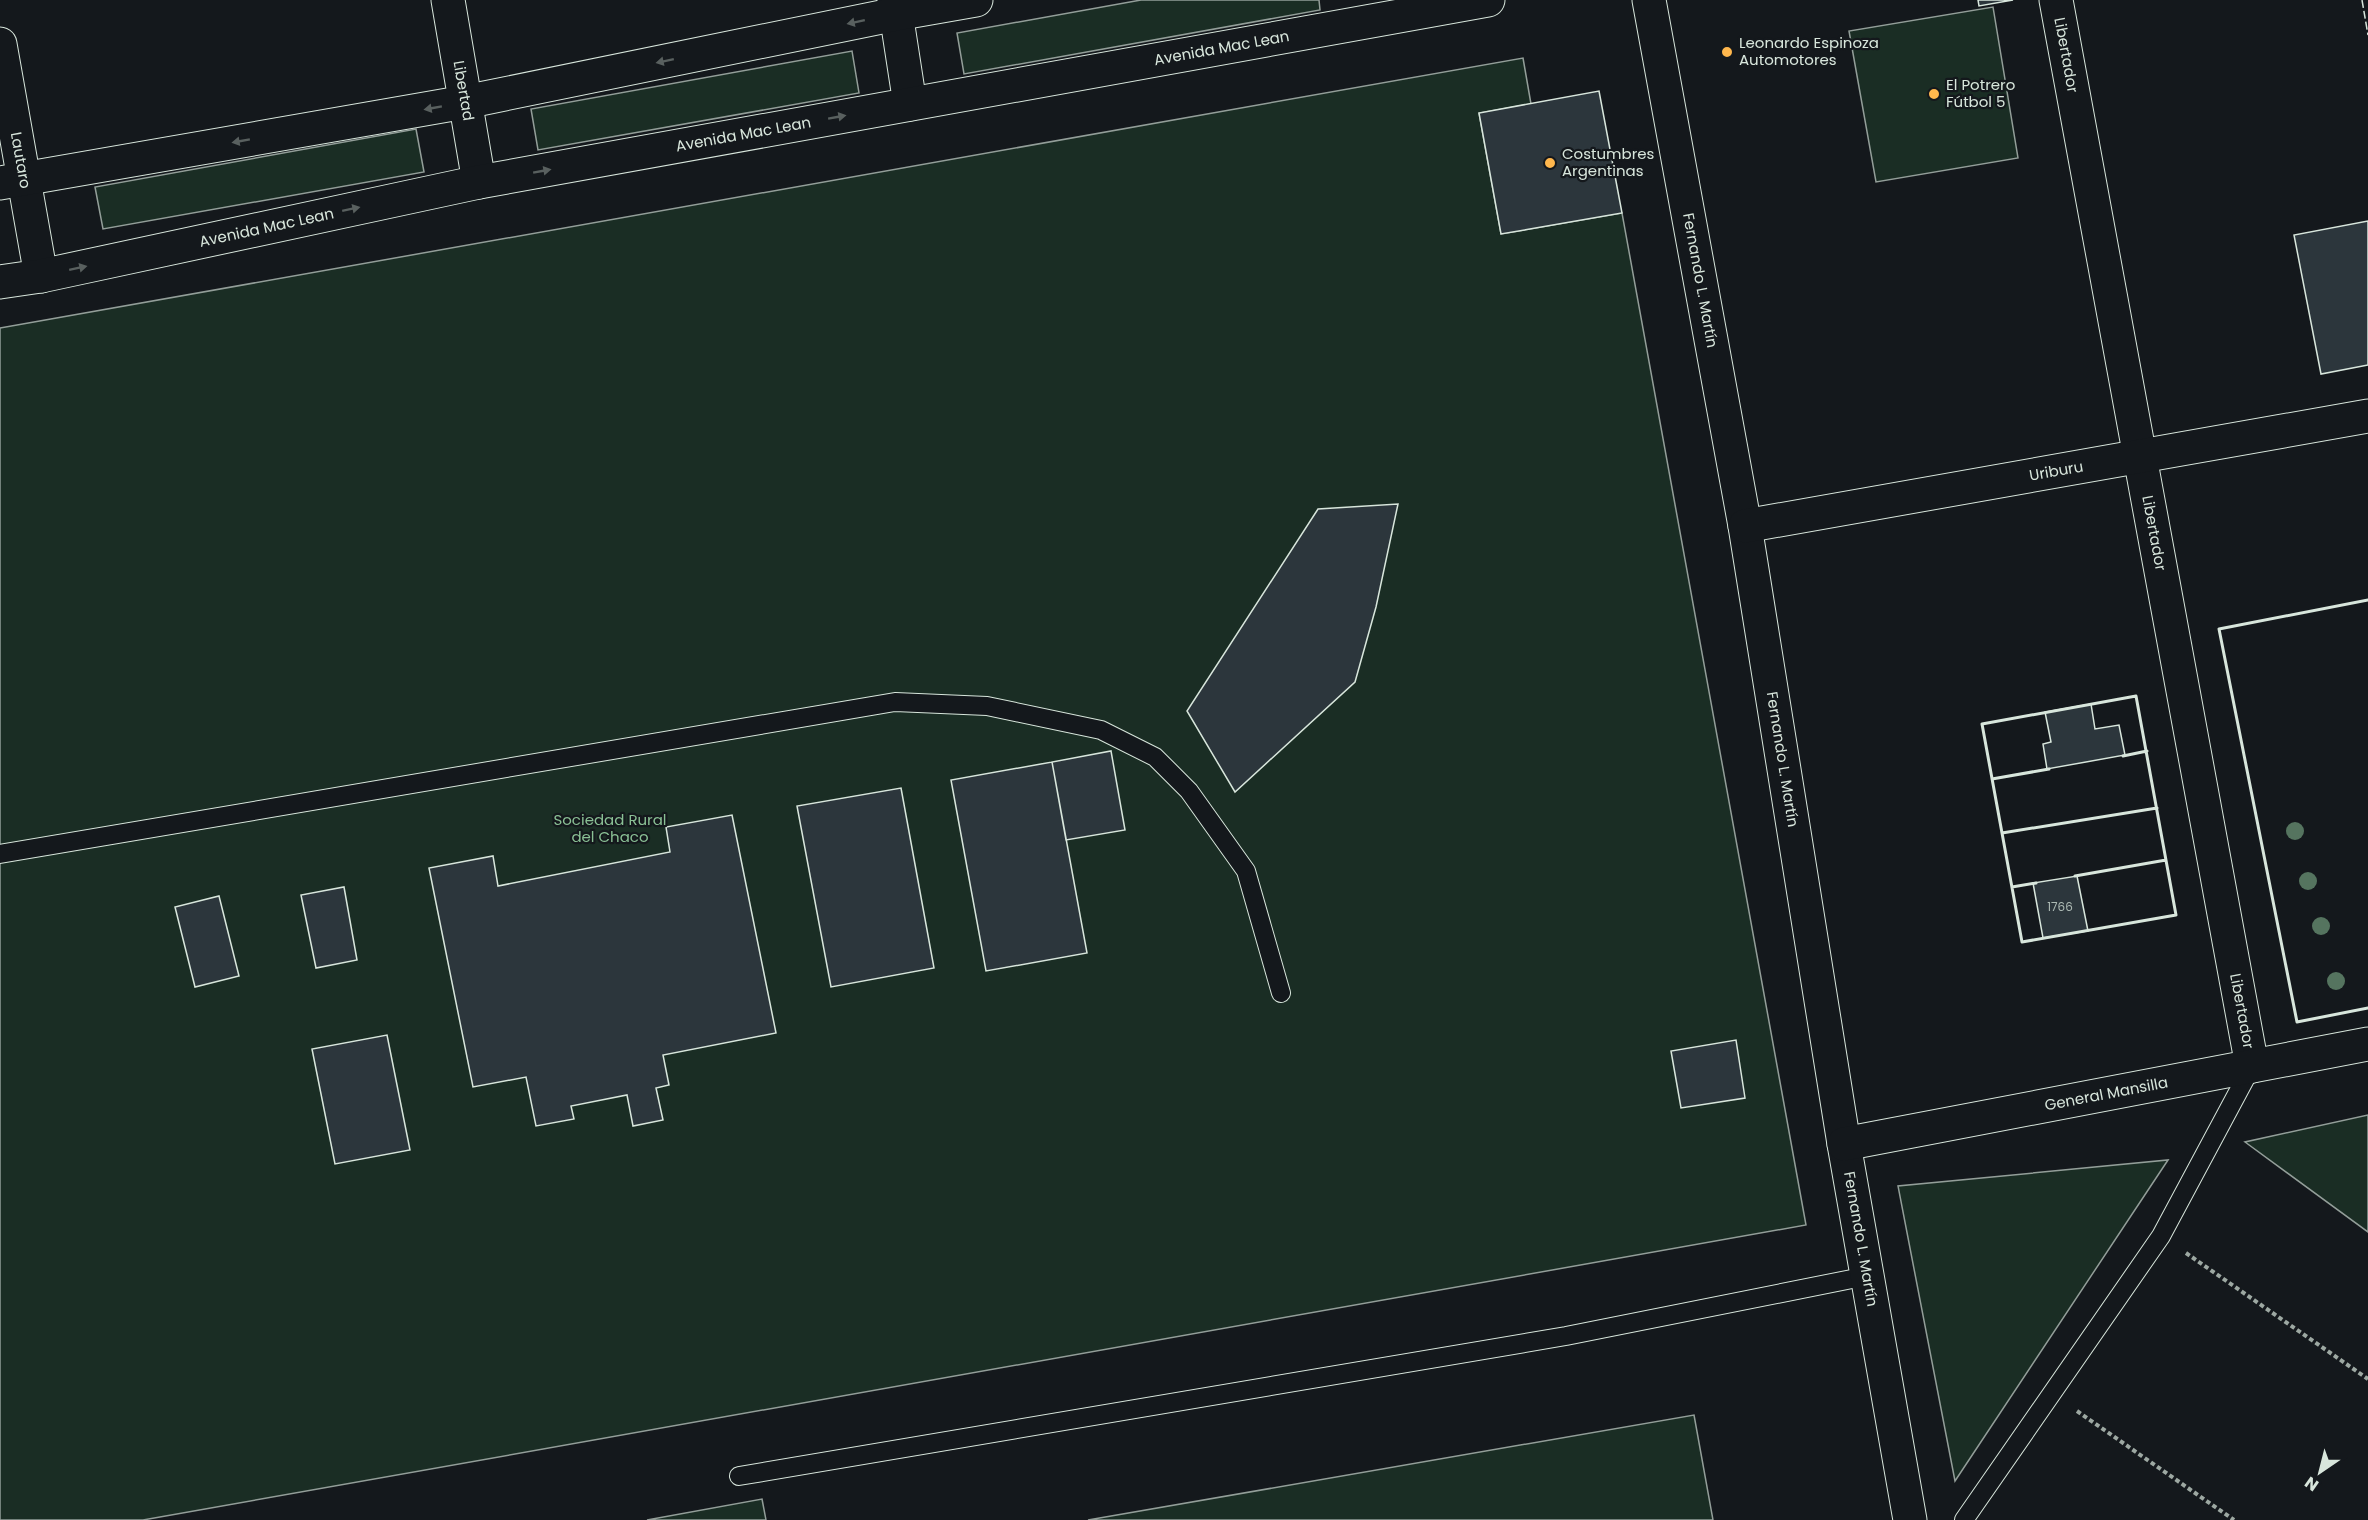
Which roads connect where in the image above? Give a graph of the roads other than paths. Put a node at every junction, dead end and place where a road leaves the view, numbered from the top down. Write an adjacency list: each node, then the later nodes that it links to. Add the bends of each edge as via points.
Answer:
1 (448, 0): 9 (street, Libertad)
2 (976, 0): 6 (street)
3 (1488, 0): 7 (street, Avenida Mac Lean)
4 (1649, 0): 17 (street, Fernando L. Martín)
5 (2056, 0): 16 (street, Libertador)
6 (895, 7): 9 (street, one-way to 9); 10 (street)
7 (1368, 10): 10 (street, Avenida Mac Lean)
8 (0, 45): 11 (street, Lautaro)
9 (465, 102): 11 (street, one-way to 11); 12 (street, Libertad)
10 (910, 104): 12 (street, Avenida Mac Lean, one-way to 10)
11 (12, 181): 13 (street, Lautaro)
12 (479, 182): 13 (street, Avenida Mac Lean, one-way to 12)
13 (41, 276): 14 (street, Avenida Mac Lean)
14 (0, 282)
15 (2368, 416): 16 (street, Uriburu)
16 (2140, 457): 17 (street, Uriburu); 21 (street, Libertador)
17 (1745, 526): 22 (street, Fernando L. Martín)
18 (0, 854): 19 (lane, via 896,702 987,706 1101,730 1155,757 1189,790 1246,871)
19 (1281, 993)
20 (2368, 1044): 21 (street, General Mansilla)
21 (2252, 1066): 22 (street, General Mansilla); 26 (lane, via 2161,1236)
22 (1844, 1144): 23 (street, Fernando L. Martín)
23 (1867, 1276): 24 (lane, via 1566,1336); 25 (street, Fernando L. Martín)
24 (739, 1476)
25 (1910, 1520)
26 (1964, 1520)

